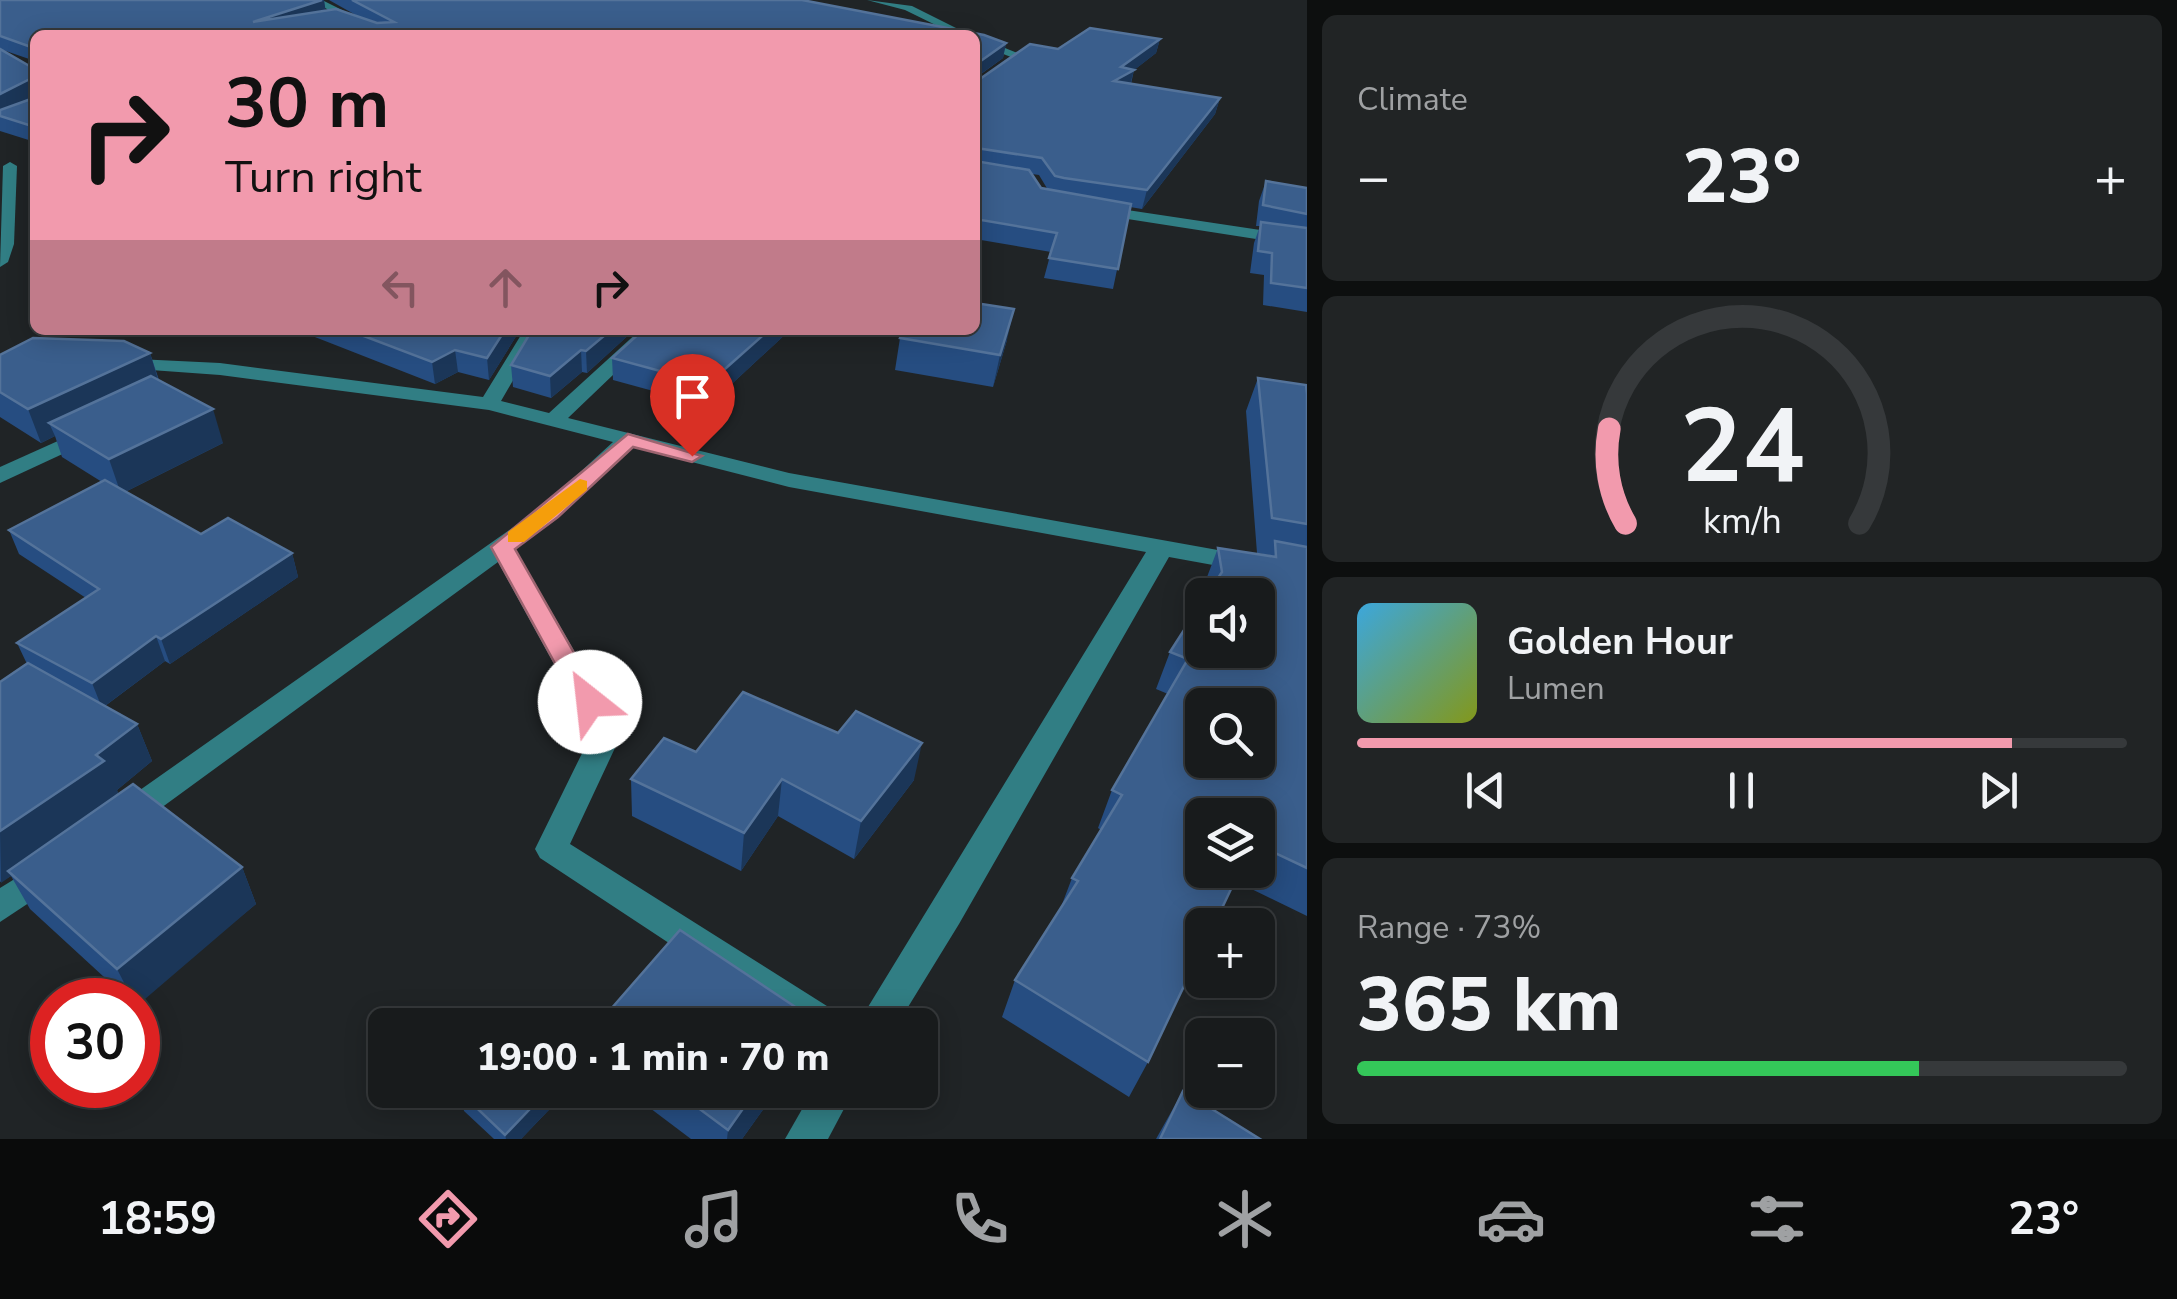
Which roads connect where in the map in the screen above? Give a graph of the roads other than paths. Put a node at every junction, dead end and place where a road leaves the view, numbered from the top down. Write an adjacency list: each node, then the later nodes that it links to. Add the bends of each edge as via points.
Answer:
1 (314, 0): 3 (street)
2 (872, 0): 6 (street)
3 (342, 16): 4 (street); 5 (street)
4 (325, 20)
5 (375, 30)
6 (954, 30)
7 (980, 41): 8 (street, via 1019,56)
8 (980, 85)
9 (11, 165): 12 (street)
10 (1075, 207): 11 (street)
11 (1307, 242)
12 (0, 262)
13 (529, 335): 18 (street)
14 (646, 335): 19 (street)
15 (106, 361): 16 (street)
16 (220, 369): 17 (street); 18 (street)
17 (186, 386)
18 (488, 404): 19 (street)
19 (553, 420): 21 (street)
20 (101, 427): 22 (street)
21 (628, 440): 23 (street, via 789,480); 24 (street)
22 (0, 476)
23 (1163, 545): 25 (street); 30 (street)
24 (502, 547): 26 (street); 29 (street, via 607,733 551,848)
25 (1307, 574)
26 (99, 835)
27 (67, 858): 28 (street)
28 (0, 908)
29 (798, 1008)
30 (887, 1008)
31 (825, 1108): 32 (street)
32 (805, 1139)

